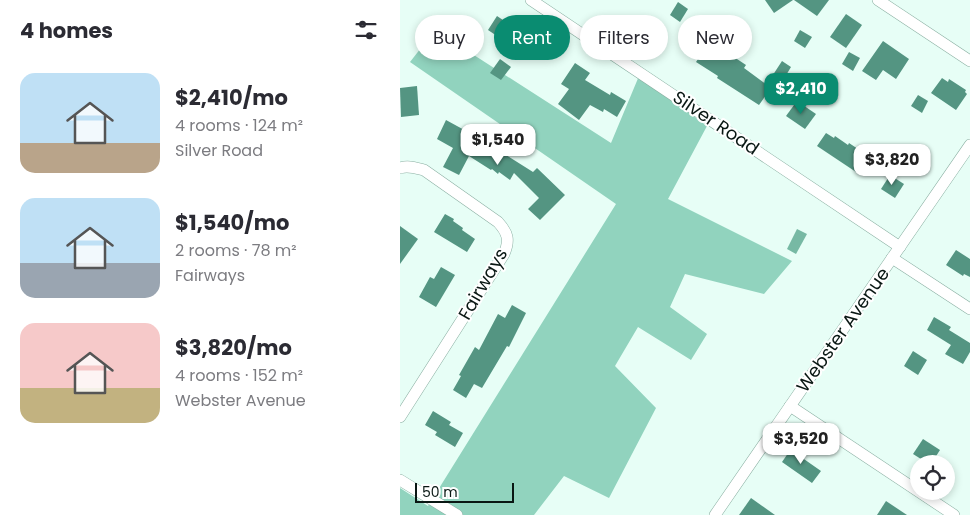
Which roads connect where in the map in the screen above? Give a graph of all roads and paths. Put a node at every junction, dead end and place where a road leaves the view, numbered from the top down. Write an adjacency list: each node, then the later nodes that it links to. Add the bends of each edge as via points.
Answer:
1 (531, 0): 6 (street, Silver Road)
2 (878, 0): 3 (street)
3 (970, 60)
4 (970, 145): 6 (street, Webster Avenue)
5 (400, 168): 10 (street, Fairways, via 412,166 424,170 498,222 507,237 504,254)
6 (900, 246): 7 (street, Webster Avenue)
7 (892, 258): 8 (street); 9 (street, Webster Avenue)
8 (970, 309)
9 (790, 406): 13 (street, Webster Avenue); 14 (street)
10 (400, 417)
11 (400, 480): 12 (street)
12 (457, 515)
13 (716, 515)
14 (954, 515)

